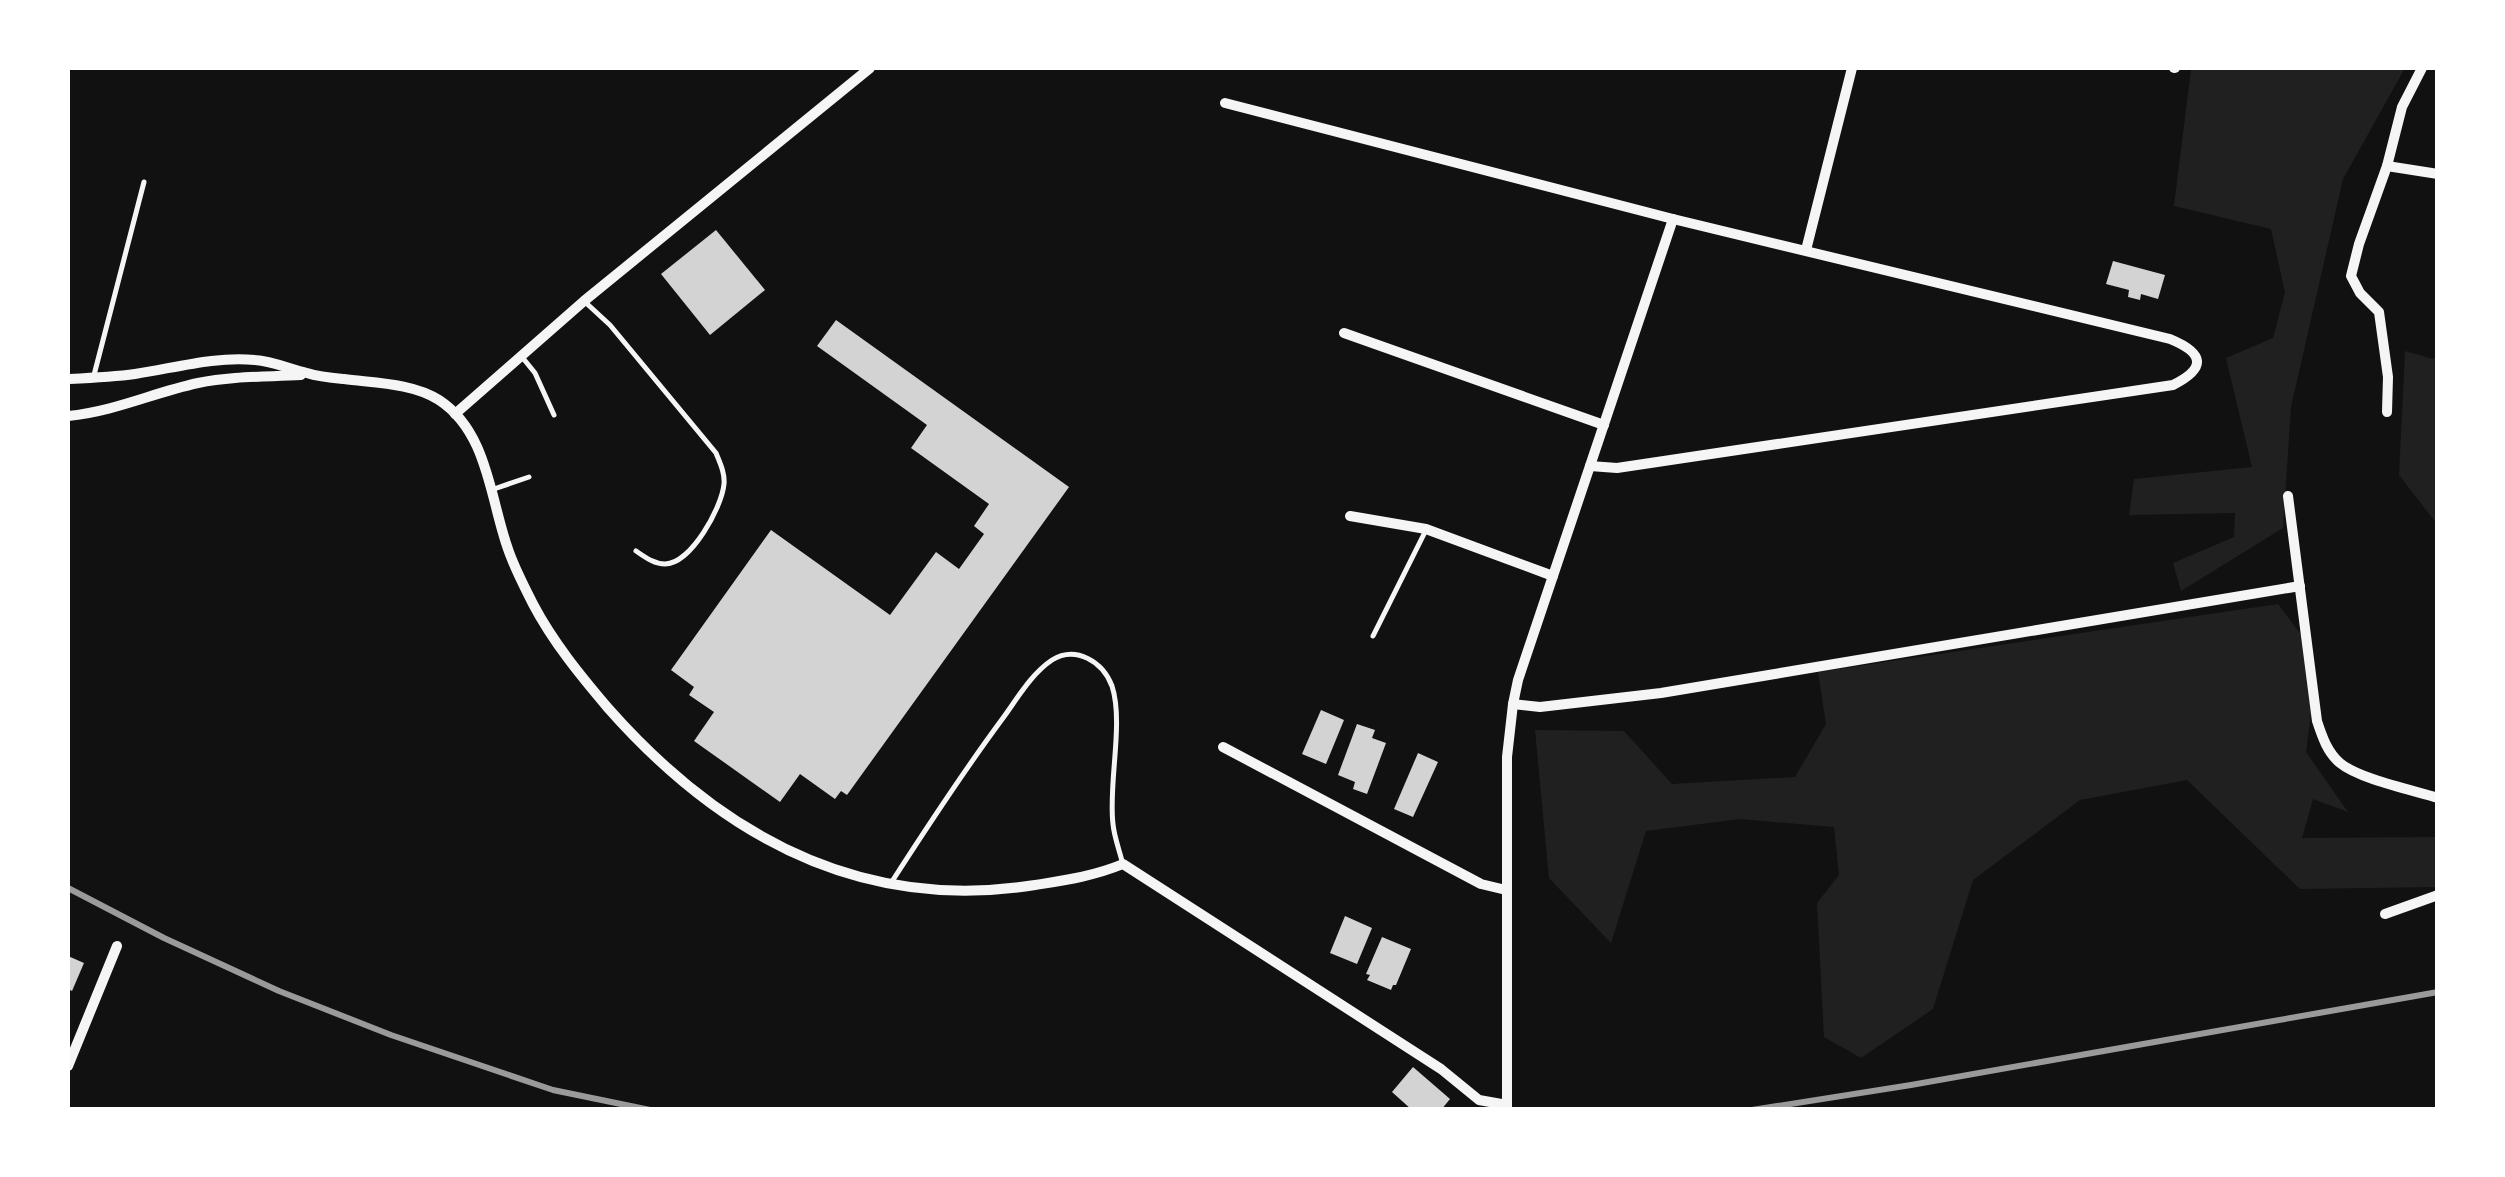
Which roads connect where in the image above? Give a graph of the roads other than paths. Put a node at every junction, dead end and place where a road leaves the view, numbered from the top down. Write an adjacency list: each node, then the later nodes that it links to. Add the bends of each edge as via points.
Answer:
1 (870, 68): 10 (street)
2 (1852, 68): 9 (street)
3 (2422, 68): 5 (street, via 2402,107)
4 (1225, 102): 8 (street)
5 (2386, 166): 6 (street); 16 (street, via 2351,276 2379,312)
6 (2438, 174)
7 (144, 182): 15 (lane)
8 (1673, 218): 9 (street); 20 (street)
9 (1806, 250): 21 (street, via 2170,339 2192,350 2195,371 2173,385 1617,468)
10 (584, 301): 12 (street); 27 (lane, via 716,453 722,469 715,511 690,550 668,564)
11 (1344, 333): 20 (street)
12 (520, 354): 17 (street); 18 (lane)
13 (312, 375): 15 (street, via 231,360); 17 (street, via 424,393); 19 (street, via 196,384)
14 (68, 378): 15 (street)
15 (93, 378)
16 (2387, 412)
17 (455, 414): 23 (street, via 479,451)
18 (554, 415)
19 (68, 416)
20 (1604, 425): 21 (street)
21 (1590, 466): 28 (street)
22 (528, 477): 23 (lane)
23 (491, 490): 35 (street, via 508,550 541,618 640,744 735,821 780,848)
24 (2288, 496): 29 (street)
25 (1350, 516): 26 (street)
26 (1426, 529): 28 (street); 30 (lane)
27 (636, 551)
28 (1553, 576): 31 (street)
29 (2300, 586): 31 (street, via 1661,693); 33 (street, via 2326,746 2340,764 2365,776)
30 (1373, 636)
31 (1513, 704): 36 (street)
32 (1223, 746): 36 (street, via 1481,884)
33 (2438, 798)
34 (1123, 864): 35 (street, via 1097,875 1016,888); 35 (lane, via 1113,824 1112,685 1090,658 1073,653 1038,670); 41 (street, via 1441,1069 1478,1100)
35 (890, 885)
36 (1506, 890): 41 (street)
37 (2438, 895): 38 (street)
38 (2385, 914)
39 (117, 946): 40 (street)
40 (68, 1066)
41 (1507, 1107): 42 (street)
42 (1494, 1110)

